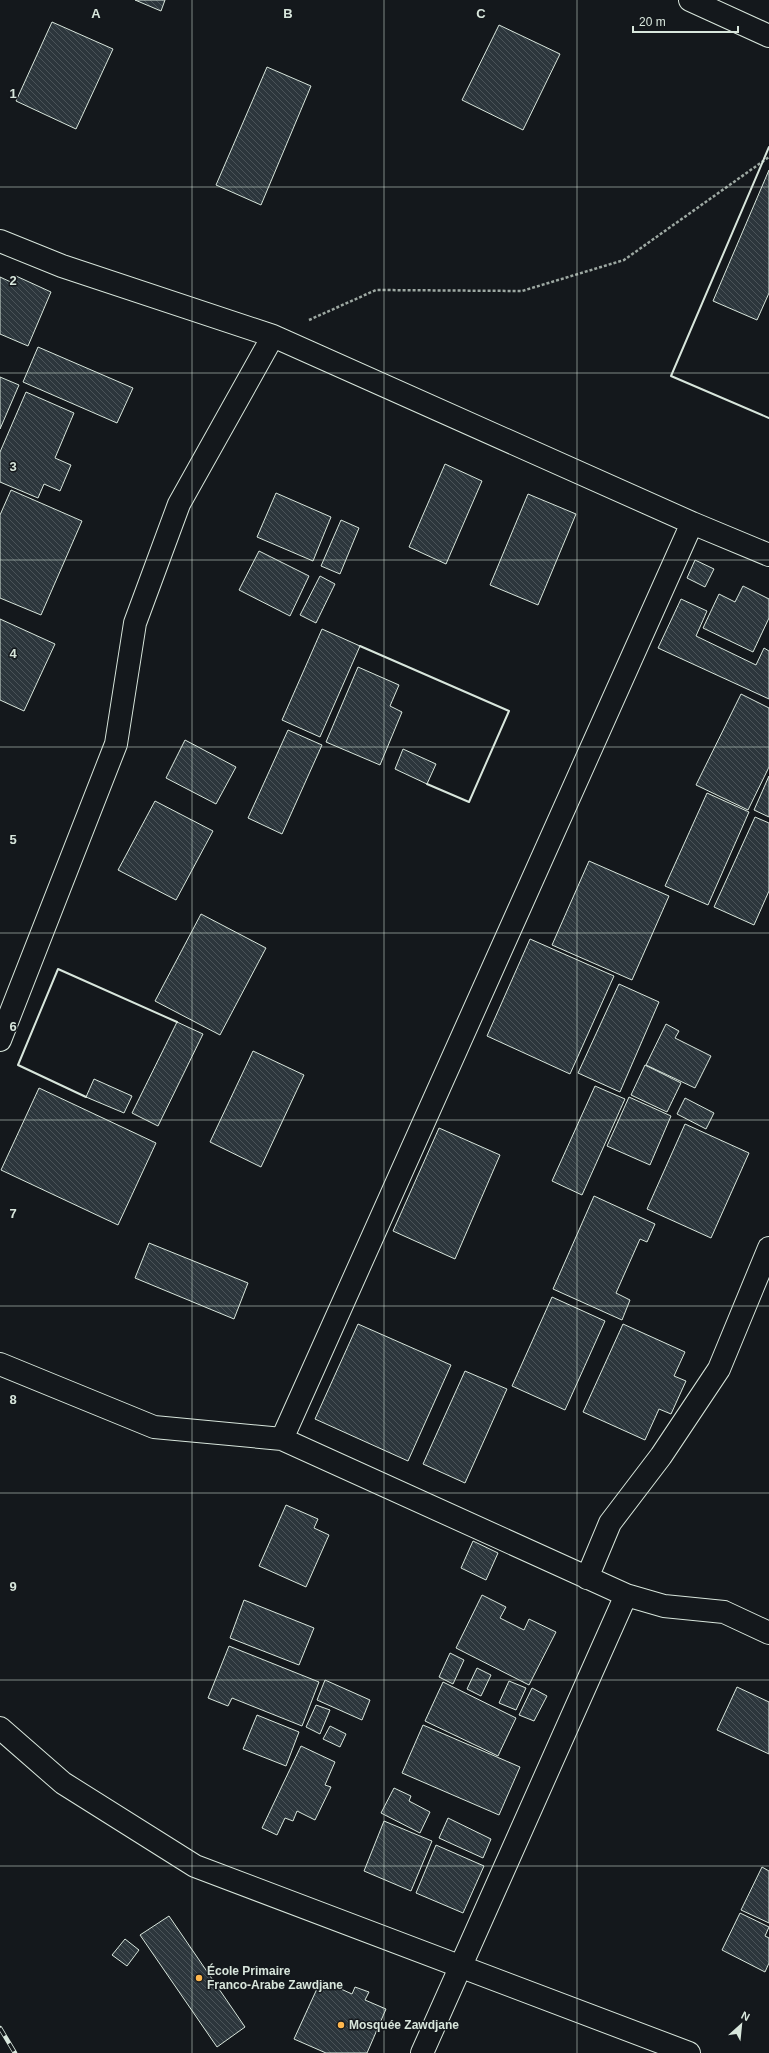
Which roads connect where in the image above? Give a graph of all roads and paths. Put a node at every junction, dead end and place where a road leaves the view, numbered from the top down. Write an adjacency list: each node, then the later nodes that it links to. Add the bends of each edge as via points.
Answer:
1 (690, 0): 2 (street)
2 (769, 36)
3 (769, 157): 5 (path, via 624,260 522,291 376,290)
4 (0, 241): 5 (street, via 62,266)
5 (273, 336): 6 (street); 8 (street, via 179,504 135,623 116,744)
6 (692, 523): 7 (street); 11 (street)
7 (769, 555)
8 (0, 1040)
9 (769, 1248): 12 (street, via 719,1369 661,1456 610,1523)
10 (0, 1364): 11 (street, via 154,1427)
11 (282, 1439): 12 (street)
12 (587, 1578): 13 (street)
13 (626, 1595): 14 (street, via 664,1606 724,1612); 16 (street)
14 (769, 1633)
15 (0, 1728): 16 (street, via 63,1783 195,1866)
16 (461, 1966): 17 (street); 18 (street)
17 (422, 2053)
18 (689, 2053)

